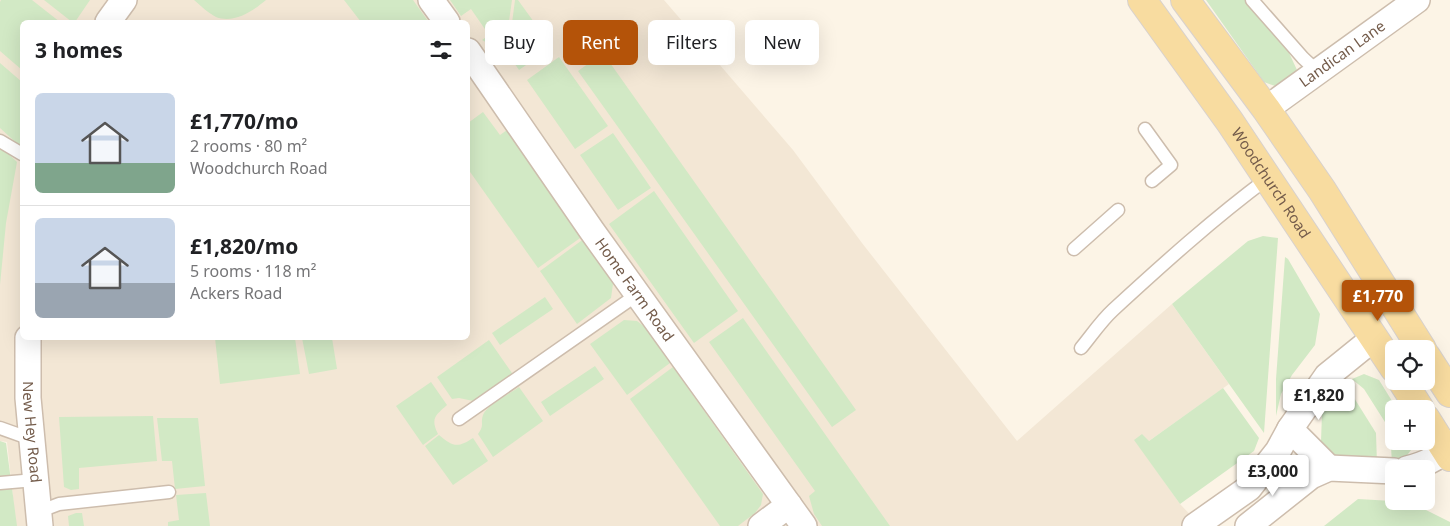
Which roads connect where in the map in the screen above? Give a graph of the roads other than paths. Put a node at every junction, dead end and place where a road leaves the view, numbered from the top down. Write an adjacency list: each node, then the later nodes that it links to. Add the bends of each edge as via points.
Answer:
1 (124, 0): 8 (street)
2 (431, 0): 9 (street)
3 (1142, 0): 16 (main road, Woodchurch Road)
4 (1170, 0): 16 (main road, via 1273,153)
5 (1185, 0): 12 (main road)
6 (1252, 0): 11 (lane)
7 (1417, 0): 11 (street, Landican Lane)
8 (109, 20)
9 (446, 20)
10 (470, 54): 21 (street, Home Farm Road)
11 (1318, 72): 12 (street, Landican Lane)
12 (1266, 109): 20 (main road)
13 (1145, 130): 17 (lane, via 1171,165)
14 (0, 141): 15 (lane)
15 (20, 153)
16 (1268, 178): 22 (main road, Woodchurch Road); 26 (lane, via 1155,271 1112,311)
17 (1152, 181)
18 (1118, 210): 19 (lane)
19 (1074, 249)
20 (1375, 275): 24 (street); 25 (main road)
21 (638, 294): 32 (lane); 45 (street, Home Farm Road)
22 (1374, 338): 27 (main road, Woodchurch Road); 34 (street, via 1327,376)
23 (28, 340): 36 (street, New Hey Road)
24 (1411, 340)
25 (1416, 340)
26 (1081, 348)
27 (1385, 354)
28 (1435, 370): 30 (main road)
29 (1435, 383): 31 (street)
30 (1450, 393)
31 (1450, 410)
32 (459, 419)
33 (0, 428): 36 (lane)
34 (1290, 429): 39 (street); 43 (street, via 1278,451)
35 (1435, 431): 37 (main road)
36 (31, 439): 41 (street, New Hey Road)
37 (1449, 450): 38 (street)
38 (1432, 460)
39 (1329, 468): 40 (street); 47 (street, via 1311,476)
40 (1385, 471)
41 (35, 480): 42 (lane); 46 (street, New Hey Road)
42 (0, 483)
43 (1249, 488): 47 (street); 50 (street)
44 (169, 492): 46 (lane, via 59,504)
45 (790, 505): 48 (street); 49 (street, Home Farm Road)
46 (39, 519)
47 (1258, 523)
48 (760, 526)
49 (804, 526)
50 (1195, 526)

